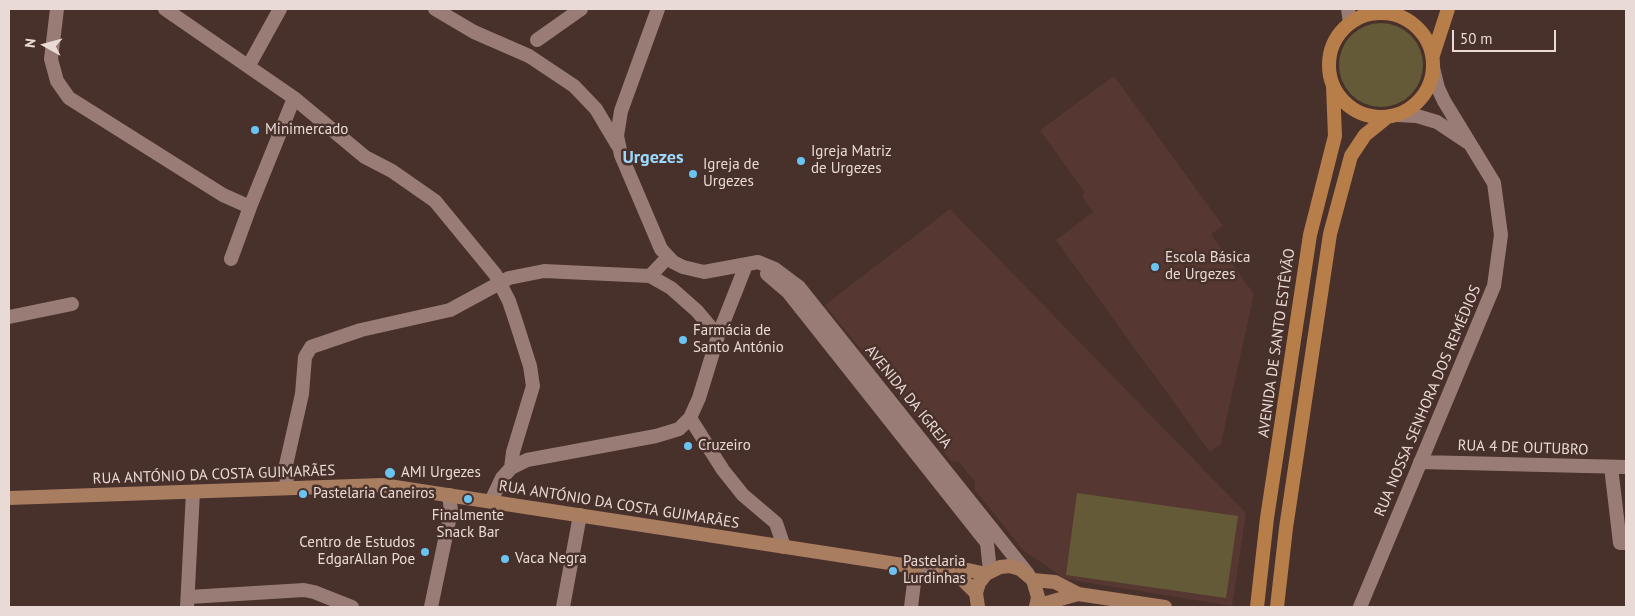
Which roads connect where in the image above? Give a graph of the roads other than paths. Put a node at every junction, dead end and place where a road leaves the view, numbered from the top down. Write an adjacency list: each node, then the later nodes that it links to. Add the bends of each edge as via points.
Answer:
1 (57, 9): 22 (street, via 51,59 57,80 69,98 223,195)
2 (165, 9): 14 (street)
3 (280, 9): 14 (street)
4 (434, 9): 17 (street, via 474,32 529,56 574,86)
5 (581, 9): 12 (street)
6 (658, 9): 18 (street)
7 (1348, 9): 11 (street)
8 (1386, 9): 10 (main road)
9 (1448, 9): 13 (main road)
10 (1370, 14): 11 (main road); 13 (main road, via 1393,14 1414,24 1428,41)
11 (1350, 23): 15 (main road, via 1332,47 1329,66)
12 (537, 40)
13 (1433, 61): 19 (main road, via 1430,83 1422,97 1411,108); 21 (street, RUA NOSSA SENHORA DOS REMÉDIOS, via 1444,101)
14 (249, 65): 16 (street)
15 (1334, 86): 19 (main road, via 1340,97 1359,112); 58 (main road, AVENIDA DE SANTO ESTÊVÃO, via 1334,136 1310,234)
16 (294, 98): 22 (street); 27 (street, via 365,157 392,171 435,201)
17 (596, 109): 18 (street); 20 (street)
18 (621, 111): 20 (street)
19 (1392, 116): 21 (street, RUA NOSSA SENHORA DOS REMÉDIOS, via 1417,116 1437,122); 59 (main road, via 1365,135 1351,156 1333,218 1286,528)
20 (618, 146): 23 (street, via 653,233)
21 (1474, 148): 32 (street, RUA NOSSA SENHORA DOS REMÉDIOS, via 1494,183 1501,235 1494,286)
22 (250, 207): 24 (street)
23 (668, 257): 25 (street, AVENIDA DA IGREJA, via 694,271 713,272); 26 (street)
24 (231, 259)
25 (746, 265): 30 (street); 46 (street, AVENIDA DA IGREJA, via 772,277 788,292 987,543); 47 (street, AVENIDA DA IGREJA, via 758,262 766,265 800,287)
26 (650, 276): 27 (street, via 544,271); 30 (street, via 671,288)
27 (500, 282): 35 (street, via 530,366 533,386); 36 (street, via 450,310 361,330 311,347 305,356 302,394 286,464)
28 (72, 304): 29 (street)
29 (9, 317)
30 (718, 336): 31 (street)
31 (690, 418): 35 (street, via 679,429 656,436 528,460); 43 (street, via 743,495 776,523)
32 (1420, 462): 33 (street, RUA 4 DE OUTUBRO); 60 (street, RUA NOSSA SENHORA DOS REMÉDIOS)
33 (1611, 467): 34 (street, RUA 4 DE OUTUBRO); 42 (street, via 1620,543)
34 (1626, 467)
35 (510, 468): 40 (street)
36 (287, 488): 37 (main road, RUA ANTÓNIO DA COSTA GUIMARÃES); 38 (main road, RUA ANTÓNIO DA COSTA GUIMARÃES, via 382,485)
37 (193, 492): 39 (main road, RUA ANTÓNIO DA COSTA GUIMARÃES); 50 (street)
38 (449, 495): 40 (main road, RUA ANTÓNIO DA COSTA GUIMARÃES); 52 (street, via 451,511)
39 (9, 498)
40 (491, 501): 41 (main road, RUA ANTÓNIO DA COSTA GUIMARÃES)
41 (580, 515): 43 (main road, RUA ANTÓNIO DA COSTA GUIMARÃES); 53 (street)
42 (1626, 542)
43 (784, 547): 44 (main road, RUA ANTÓNIO DA COSTA GUIMARÃES)
44 (916, 567): 45 (street, RUA ANTÓNIO DA COSTA GUIMARÃES); 54 (street)
45 (940, 570): 46 (main road); 48 (main road, RUA ANTÓNIO DA COSTA GUIMARÃES, via 962,579)
46 (988, 572): 47 (main road, via 1010,566); 48 (main road)
47 (1031, 578): 49 (main road, via 1055,582); 56 (main road, via 1038,597)
48 (976, 593): 55 (main road)
49 (1078, 594): 56 (main road); 57 (main road)
50 (188, 602): 51 (street, via 304,590)
51 (352, 607)
52 (431, 607)
53 (563, 607)
54 (911, 607)
55 (978, 607)
56 (1036, 607)
57 (1165, 607)
58 (1257, 607)
59 (1278, 607)
60 (1360, 607)

